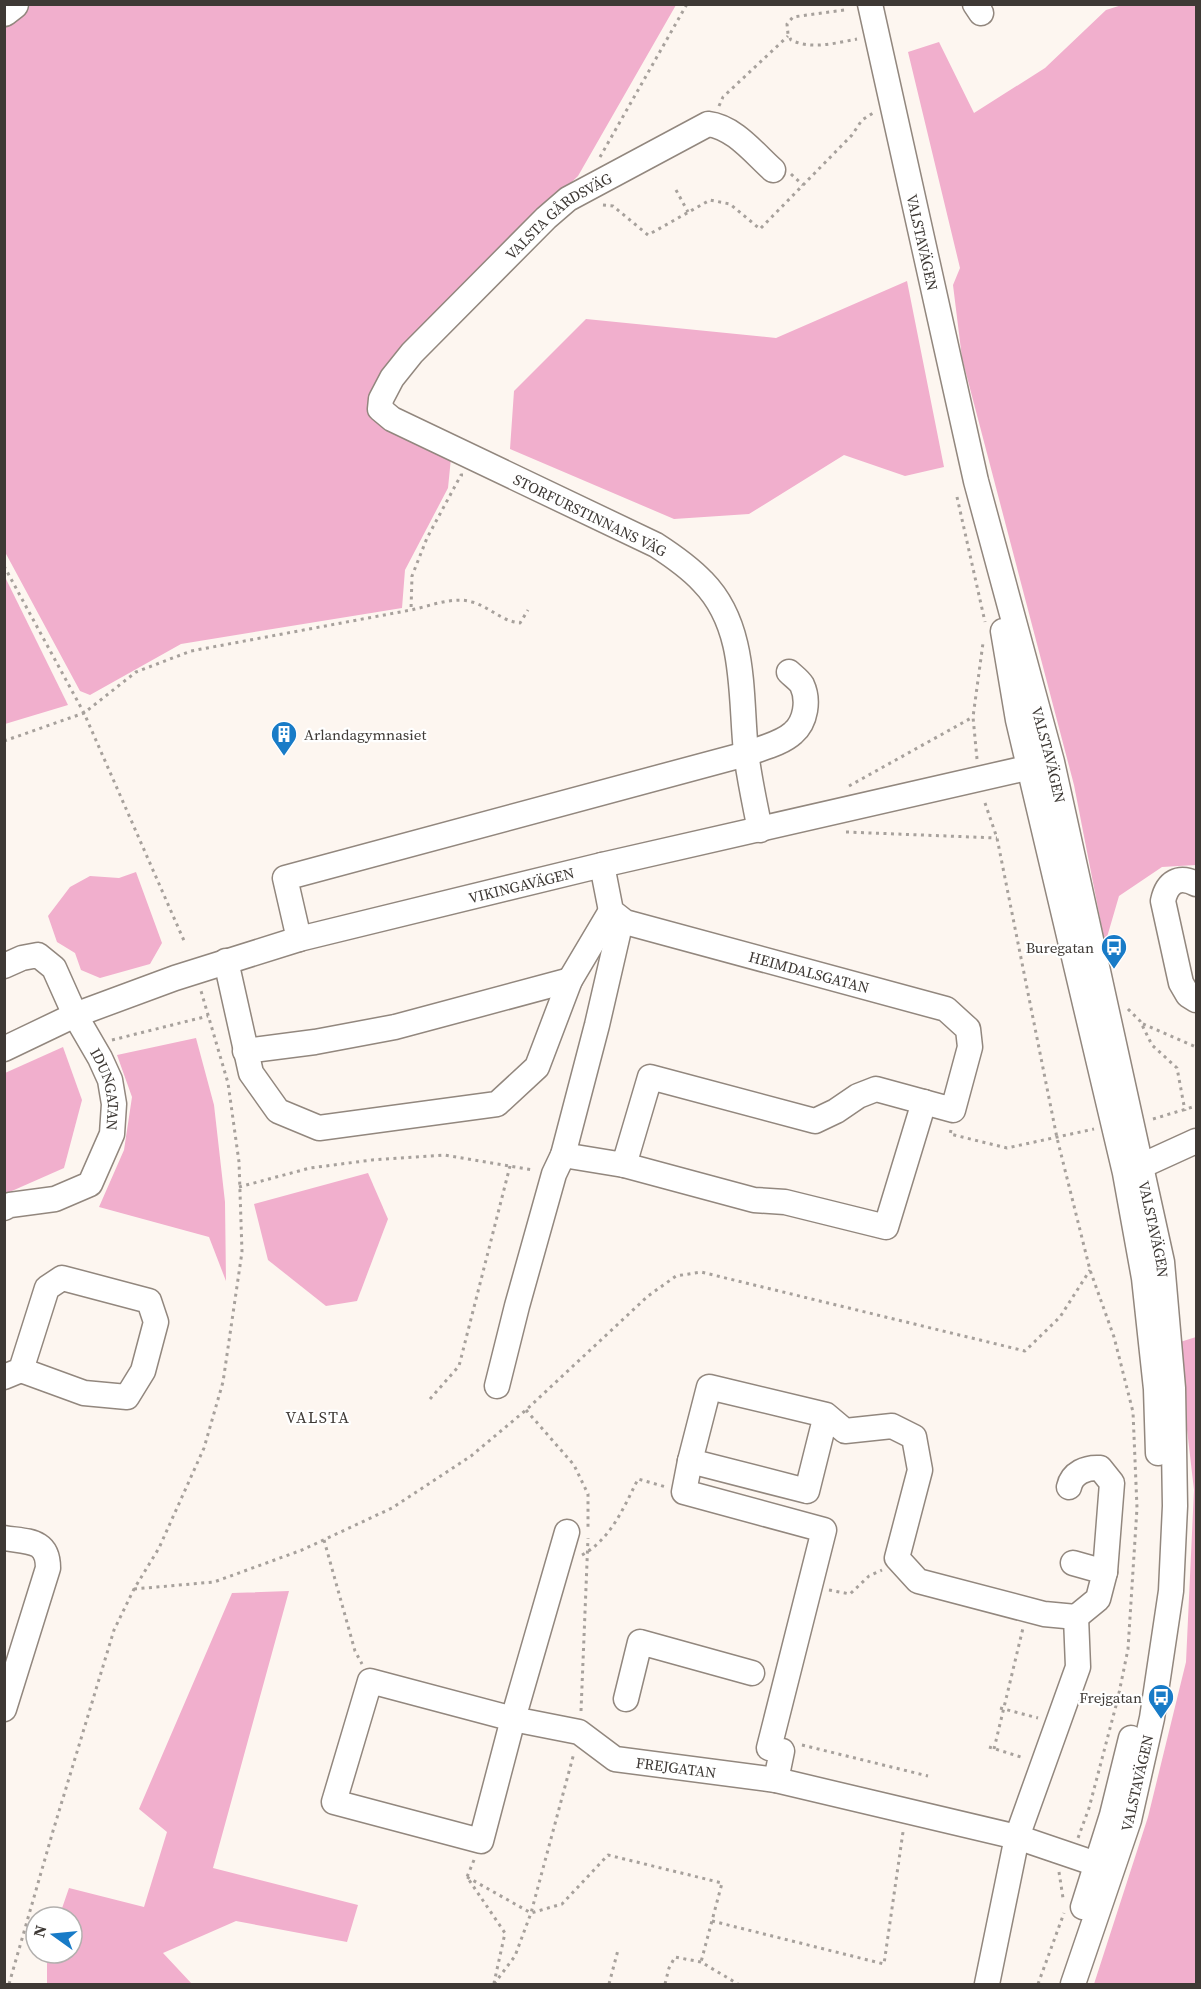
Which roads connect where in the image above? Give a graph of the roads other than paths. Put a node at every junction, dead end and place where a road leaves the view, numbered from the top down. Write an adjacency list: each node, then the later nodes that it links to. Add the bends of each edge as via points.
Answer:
1 (13, 4): 3 (main road)
2 (870, 4): 8 (street, VALSTAVÄGEN, via 966,484 1018,720)
3 (4, 11)
4 (772, 170): 5 (street, VALSTA GÅRDSVÄG, via 729,130 708,124 568,199 412,352)
5 (381, 399): 7 (street, STORFURSTINNANS VÄG, via 380,409 392,419 657,545 705,584 724,611 734,638)
6 (789, 672): 7 (street, via 801,683 805,694 802,721 783,740)
7 (746, 754): 9 (street, STORFURSTINNANS VÄG); 13 (street, via 285,878)
8 (1041, 764): 9 (street, VIKINGAVÄGEN); 25 (street, VALSTAVÄGEN)
9 (760, 830): 10 (street, VIKINGAVÄGEN)
10 (602, 865): 12 (street); 13 (street, VIKINGAVÄGEN)
11 (1197, 884): 17 (street, via 1175,881 1166,889 1163,901 1181,983 1188,995)
12 (611, 911): 16 (street); 21 (street, HEIMDALSGATAN, via 625,922 946,1010 968,1029 970,1047 953,1110); 23 (street, via 618,934)
13 (299, 939): 14 (street, VIKINGAVÄGEN)
14 (226, 961): 18 (street, VIKINGAVÄGEN); 20 (street)
15 (4, 966): 18 (street, IDUNGATAN, via 38,955 54,968)
16 (570, 980): 20 (street, via 395,1027); 20 (street, via 537,1067 497,1104 319,1128 278,1111 251,1073)
17 (1197, 1000)
18 (75, 1015): 19 (street, VIKINGAVÄGEN); 26 (street, IDUNGATAN, via 110,1080 114,1104 112,1134 90,1184 55,1199)
19 (4, 1049)
20 (245, 1051)
21 (924, 1102): 24 (street, via 876,1089 815,1121 650,1077); 24 (street, via 886,1227 785,1202 754,1200)
22 (1197, 1141): 25 (street)
23 (559, 1165): 24 (street); 28 (street)
24 (624, 1165)
25 (1133, 1169): 43 (street, VALSTAVÄGEN, via 1162,1262 1173,1388 1175,1506 1171,1591 1152,1718 1129,1820)
26 (4, 1208)
27 (13, 1374): 27 (street, via 84,1393 127,1397 143,1371 156,1322 149,1301 62,1278 47,1288)
28 (497, 1386)
29 (826, 1415): 30 (street, via 709,1387); 30 (street, via 807,1491); 36 (street, via 845,1431 892,1426 914,1437 920,1470 897,1558 918,1581 1044,1614)
30 (690, 1461): 41 (street, via 684,1492 824,1530 767,1741 782,1751)
31 (1069, 1487): 35 (street, via 1078,1473 1090,1467 1100,1468 1112,1483)
32 (567, 1532): 40 (street)
33 (4, 1538): 39 (street, via 35,1544 48,1555 48,1568)
34 (1073, 1563): 35 (street)
35 (1105, 1572): 36 (street, via 1098,1599)
36 (1076, 1617): 42 (street, via 1078,1667)
37 (752, 1673): 38 (street, via 640,1642)
38 (626, 1699)
39 (4, 1709)
40 (513, 1719): 40 (street, via 370,1681 334,1802 481,1841); 41 (street, FREJGATAN, via 579,1732 615,1759)
41 (776, 1780): 42 (street, FREJGATAN)
42 (1017, 1837): 43 (street, FREJGATAN); 44 (street)
43 (1105, 1867): 45 (street, VALSTAVÄGEN); 46 (street, VALSTAVÄGEN)
44 (987, 1984)
45 (1056, 1984)
46 (1072, 1984)

